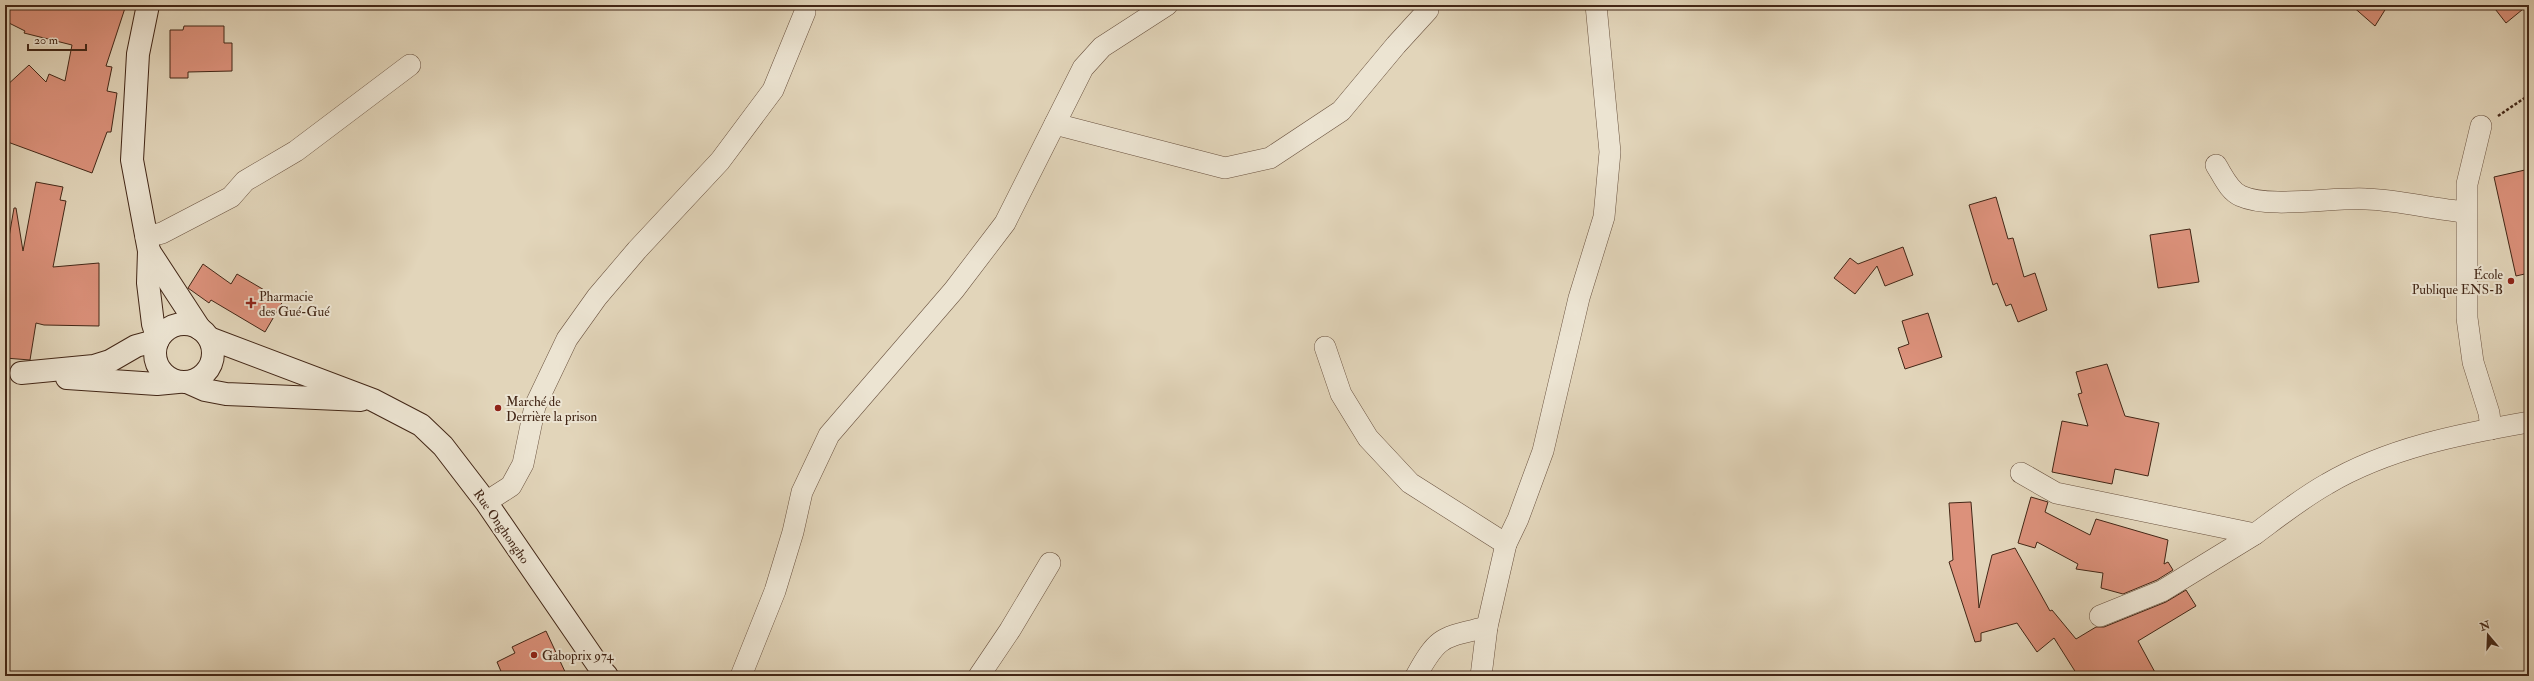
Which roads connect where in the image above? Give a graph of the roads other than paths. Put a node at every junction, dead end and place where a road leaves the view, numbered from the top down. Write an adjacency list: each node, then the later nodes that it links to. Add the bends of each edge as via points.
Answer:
1 (148, 5): 11 (main road, via 138,54 132,144 135,184)
2 (1167, 5): 7 (street, via 1102,47 1083,68)
3 (1596, 5): 23 (street, via 1610,152 1604,217 1579,298 1543,452)
4 (1428, 10): 7 (street, via 1341,111 1270,158 1225,168)
5 (806, 12): 21 (street, via 773,90 720,161 637,250 597,297 567,339 535,406 523,464 511,486)
6 (410, 66): 11 (street, via 296,151 245,181 231,196 162,233)
7 (1055, 124): 28 (street, via 1005,223 954,290 829,435 802,492 775,591)
8 (2481, 126): 10 (street, via 2467,184)
9 (2216, 165): 10 (street, via 2232,189 2241,196 2254,199 2366,199)
10 (2466, 212): 19 (street, via 2467,318 2473,362 2489,413)
11 (147, 244): 12 (main road); 13 (main road, via 148,282 153,324)
12 (205, 333): 13 (main road, via 189,324 177,325 166,330); 16 (main road, via 213,347 210,366 197,380); 17 (main road, Rue Onghongho)
13 (158, 340): 15 (main road, via 136,346 110,361 94,366); 16 (main road, via 155,350 156,361 164,374)
14 (1325, 347): 23 (street, via 1341,394 1368,438 1410,483)
15 (13, 373): 16 (main road, via 134,384)
16 (182, 382): 17 (main road, via 205,390 234,394)
17 (372, 400): 21 (main road, Rue Onghongho, via 421,425 443,446)
18 (2529, 422): 19 (street)
19 (2491, 428): 22 (street, via 2424,444 2340,477 2302,499)
20 (2021, 473): 22 (street, via 2056,493)
21 (486, 502): 27 (main road, Rue Onghongho)
22 (2254, 534): 25 (street, via 2162,591)
23 (1506, 544): 26 (street)
24 (1050, 564): 29 (street)
25 (2100, 616)
26 (1487, 627): 30 (street, via 1449,636 1436,644); 31 (street)
27 (607, 676)
28 (741, 676)
29 (979, 676)
30 (1416, 676)
31 (1481, 676)

